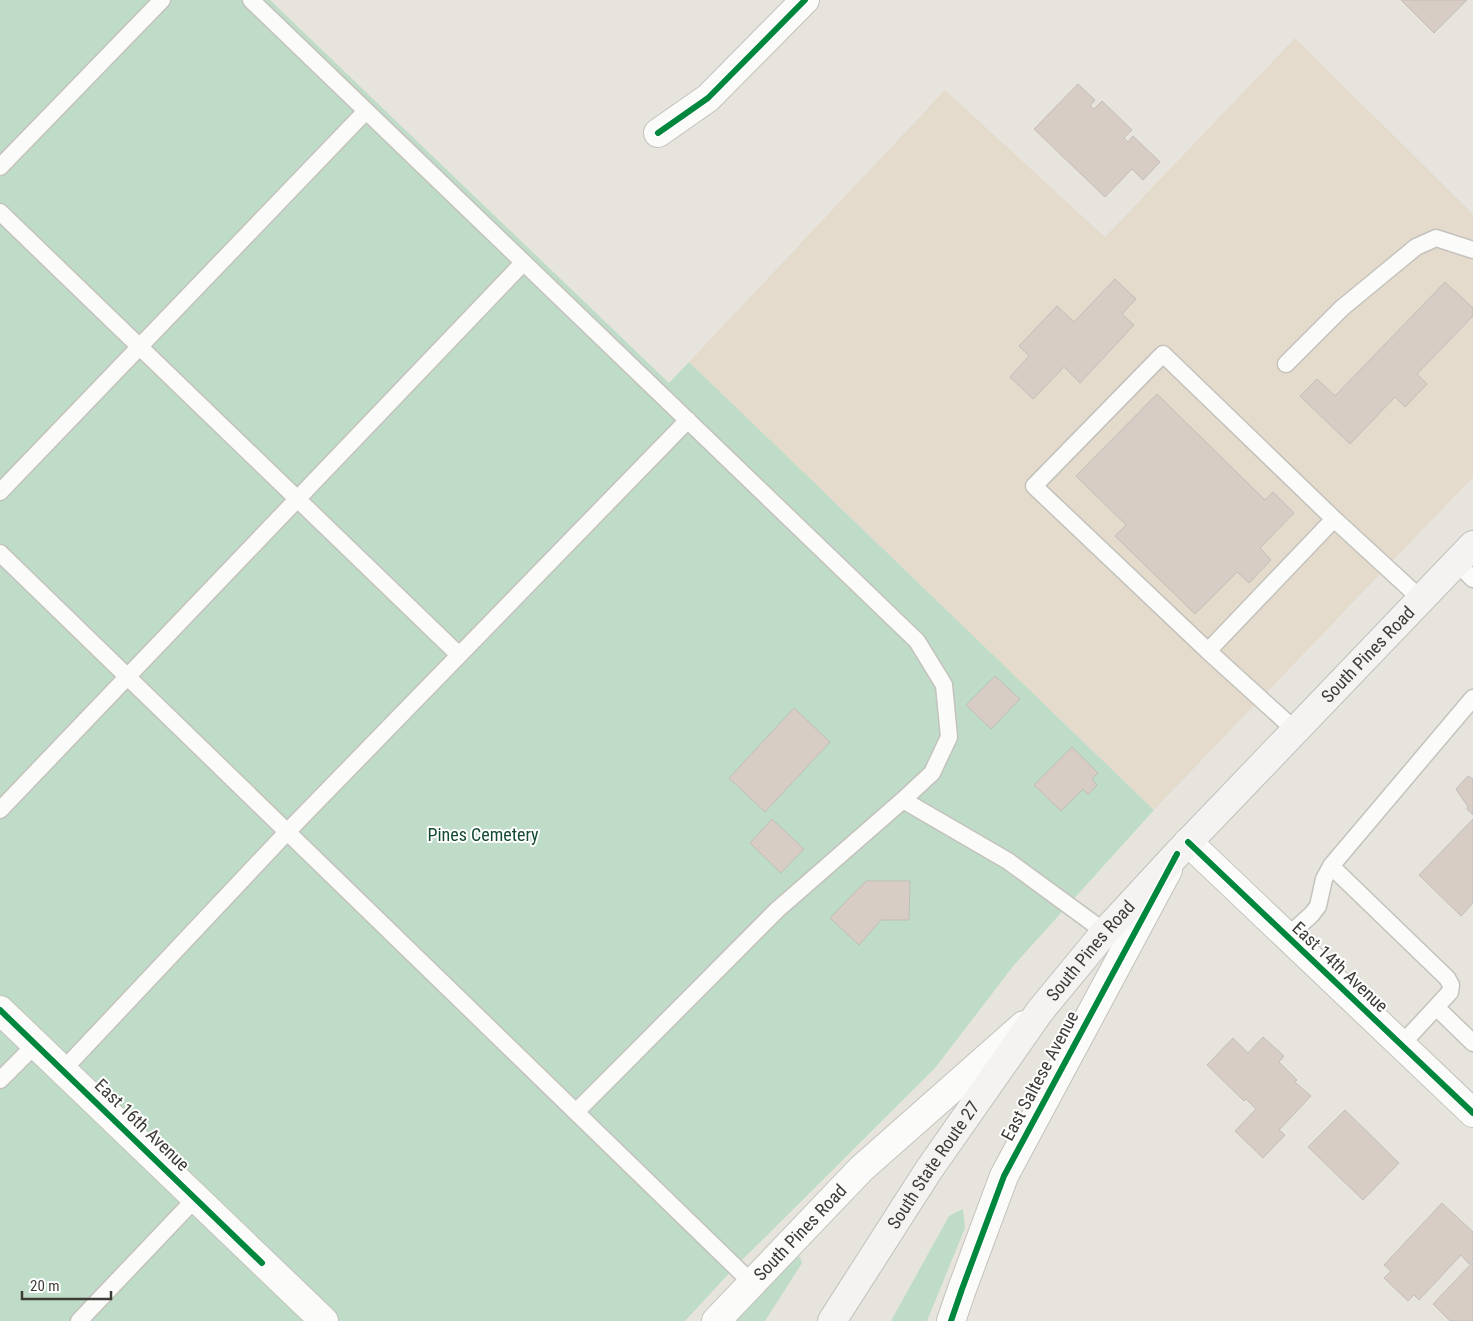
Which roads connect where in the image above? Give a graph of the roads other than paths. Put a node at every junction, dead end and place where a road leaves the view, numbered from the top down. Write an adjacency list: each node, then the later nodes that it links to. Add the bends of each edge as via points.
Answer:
1 (162, 0): 6 (lane)
2 (251, 0): 4 (lane)
3 (805, 0): 5 (street, via 708,98)
4 (366, 111): 9 (lane); 10 (lane)
5 (658, 133)
6 (0, 168)
7 (0, 212): 10 (lane)
8 (1473, 250): 11 (lane, via 1436,238 1416,247 1342,308)
9 (523, 263): 12 (lane); 14 (lane)
10 (140, 347): 13 (lane); 14 (lane)
11 (1286, 364)
12 (688, 420): 20 (lane); 24 (lane, via 917,641 944,685 949,737 932,773)
13 (0, 492)
14 (297, 498): 20 (lane); 21 (lane)
15 (1334, 519): 18 (lane); 19 (lane); 19 (lane, via 1162,354 1034,486)
16 (0, 553): 21 (lane)
17 (1467, 562): 18 (main road, South Pines Road)
18 (1421, 599): 23 (main road, South Pines Road)
19 (1208, 651): 23 (lane)
20 (459, 655): 26 (lane)
21 (128, 676): 25 (lane); 26 (lane)
22 (1473, 698): 28 (lane)
23 (1295, 730): 27 (main road, South Pines Road)
24 (903, 800): 29 (lane, via 1008,862); 39 (lane, via 777,910)
25 (0, 810)
26 (289, 830): 37 (lane); 39 (lane)
27 (1182, 848): 29 (main road, South Pines Road); 30 (street, East 14th Avenue); 47 (street, East Saltese Avenue, via 1004,1176)
28 (1331, 866): 30 (lane, via 1324,879 1318,906); 31 (lane, via 1447,978 1450,992)
29 (1105, 932): 33 (main road, South Pines Road)
30 (1287, 937): 36 (street, East 14th Avenue)
31 (1436, 1007): 34 (lane); 36 (lane)
32 (0, 1010): 35 (street, East 16th Avenue)
33 (1040, 1010): 42 (street, South Pines Road, via 861,1169); 46 (main road, South State Route 27, via 928,1171)
34 (1473, 1043)
35 (36, 1044): 37 (street, East 16th Avenue); 38 (lane)
36 (1401, 1045): 40 (street, East 14th Avenue)
37 (63, 1070): 41 (street, East 16th Avenue)
38 (0, 1080)
39 (578, 1111): 42 (lane)
40 (1473, 1113)
41 (196, 1198): 43 (lane); 44 (street, East 16th Avenue)
42 (752, 1283): 45 (street, South Pines Road)
43 (79, 1321)
44 (324, 1321)
45 (716, 1321)
46 (832, 1321)
47 (951, 1321)

